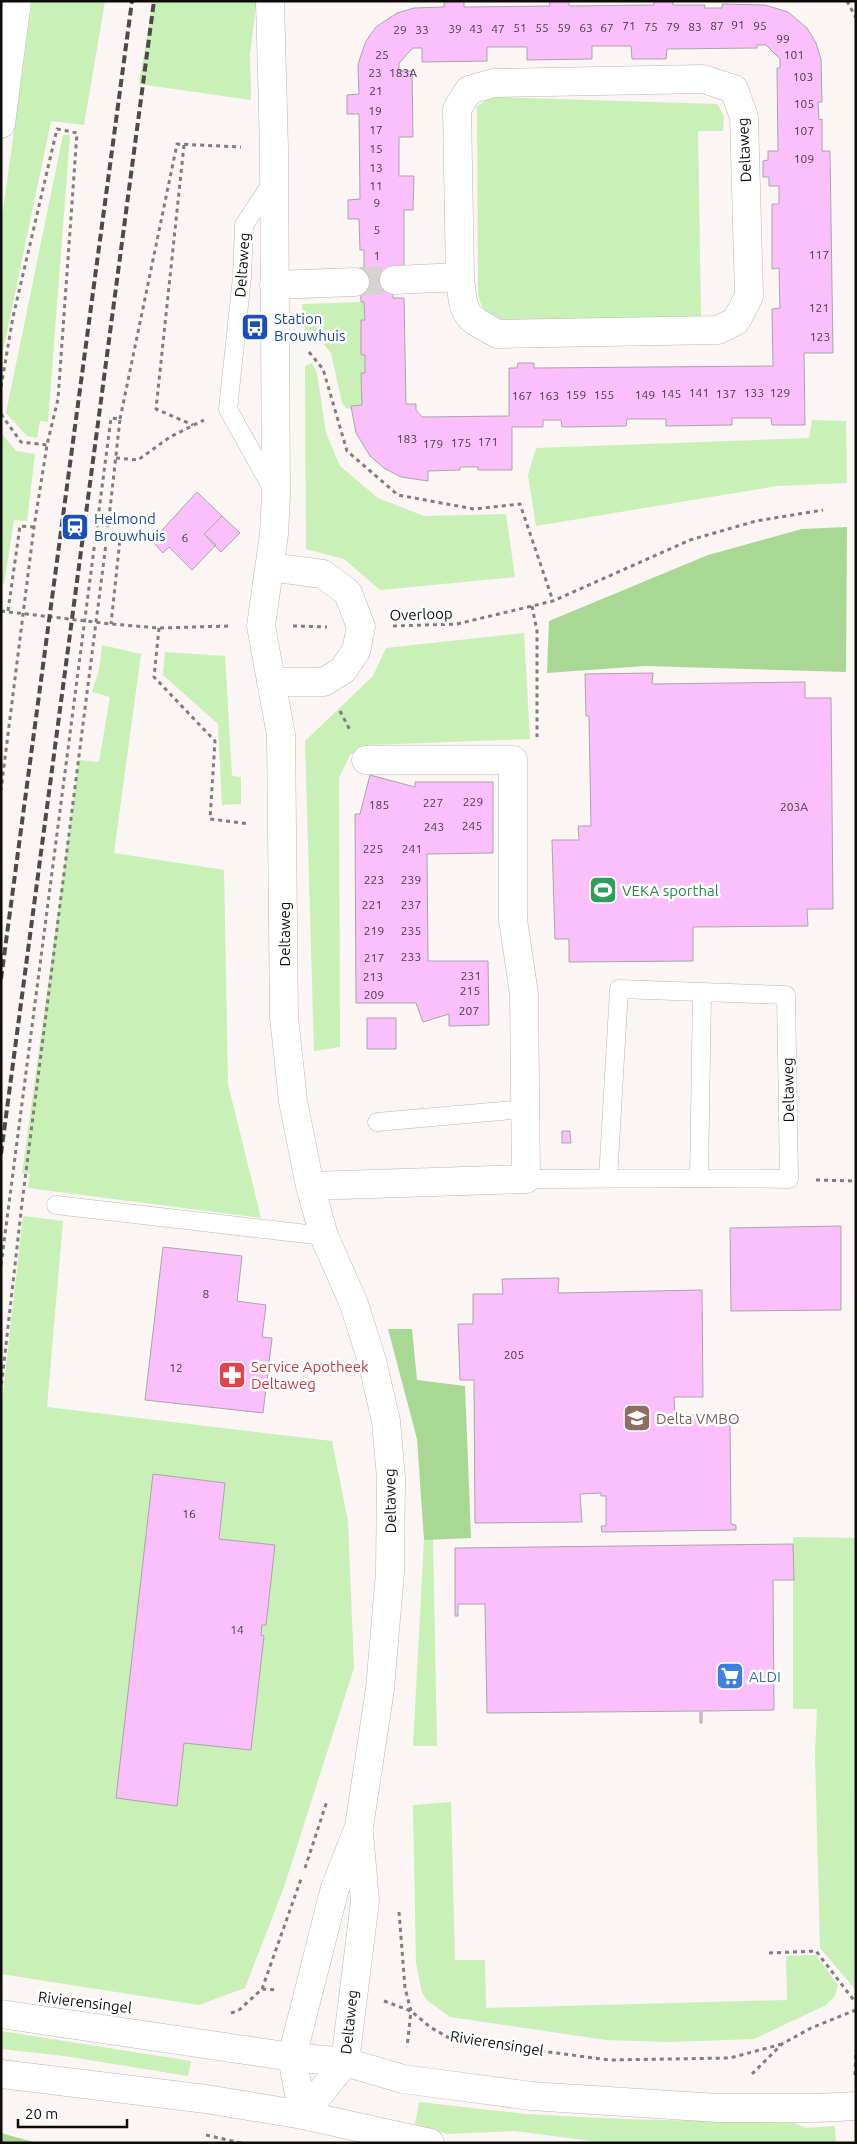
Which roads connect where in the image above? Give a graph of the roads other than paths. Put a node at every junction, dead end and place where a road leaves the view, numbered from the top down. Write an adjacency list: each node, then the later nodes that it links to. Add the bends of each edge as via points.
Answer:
1 (16, 1): 3 (street)
2 (270, 1): 4 (street, Deltaweg)
3 (1, 124)
4 (273, 181): 8 (street, Deltaweg); 9 (lane, Deltaweg, via 244,225 242,278 228,409)
5 (460, 277): 5 (street, Deltaweg, via 463,305 471,320 498,334 718,330 736,321 748,296 744,117 734,89 703,79 494,83 469,90 457,110); 6 (street)
6 (394, 280)
7 (355, 282): 8 (street)
8 (274, 285): 9 (street, Deltaweg)
9 (276, 495): 10 (street, Deltaweg)
10 (270, 567): 11 (street, Deltaweg, via 261,626); 11 (street, via 323,574 348,592 361,627 356,651 343,670 324,682)
11 (271, 682): 19 (street, Deltaweg, via 281,735 284,1017 294,1101)
12 (366, 760): 14 (street, via 513,760 513,920 524,994)
13 (702, 993): 16 (lane); 16 (lane, Deltaweg, via 786,995 789,1179); 18 (lane, Deltaweg, via 619,989)
14 (525, 1109): 15 (lane); 17 (street)
15 (377, 1122)
16 (699, 1177): 18 (lane)
17 (526, 1179): 18 (lane); 19 (street)
18 (608, 1179)
19 (310, 1186): 21 (street, Deltaweg)
20 (56, 1205): 21 (lane)
21 (324, 1236): 22 (street, Deltaweg, via 354,1304 372,1361 386,1421 391,1478 390,1572 380,1690)
22 (359, 1827): 24 (street, Deltaweg, via 335,1888); 25 (street, Deltaweg, via 365,1900)
23 (1, 2014): 24 (street, Rivierensingel)
24 (292, 2057): 25 (street, Rivierensingel); 28 (street, Deltaweg)
25 (345, 2062): 27 (street, Rivierensingel, via 403,2079 531,2096 718,2108); 28 (street, Deltaweg)
26 (1, 2074): 28 (street, via 206,2099)
27 (856, 2106)
28 (303, 2115): 29 (street)
29 (430, 2143)

